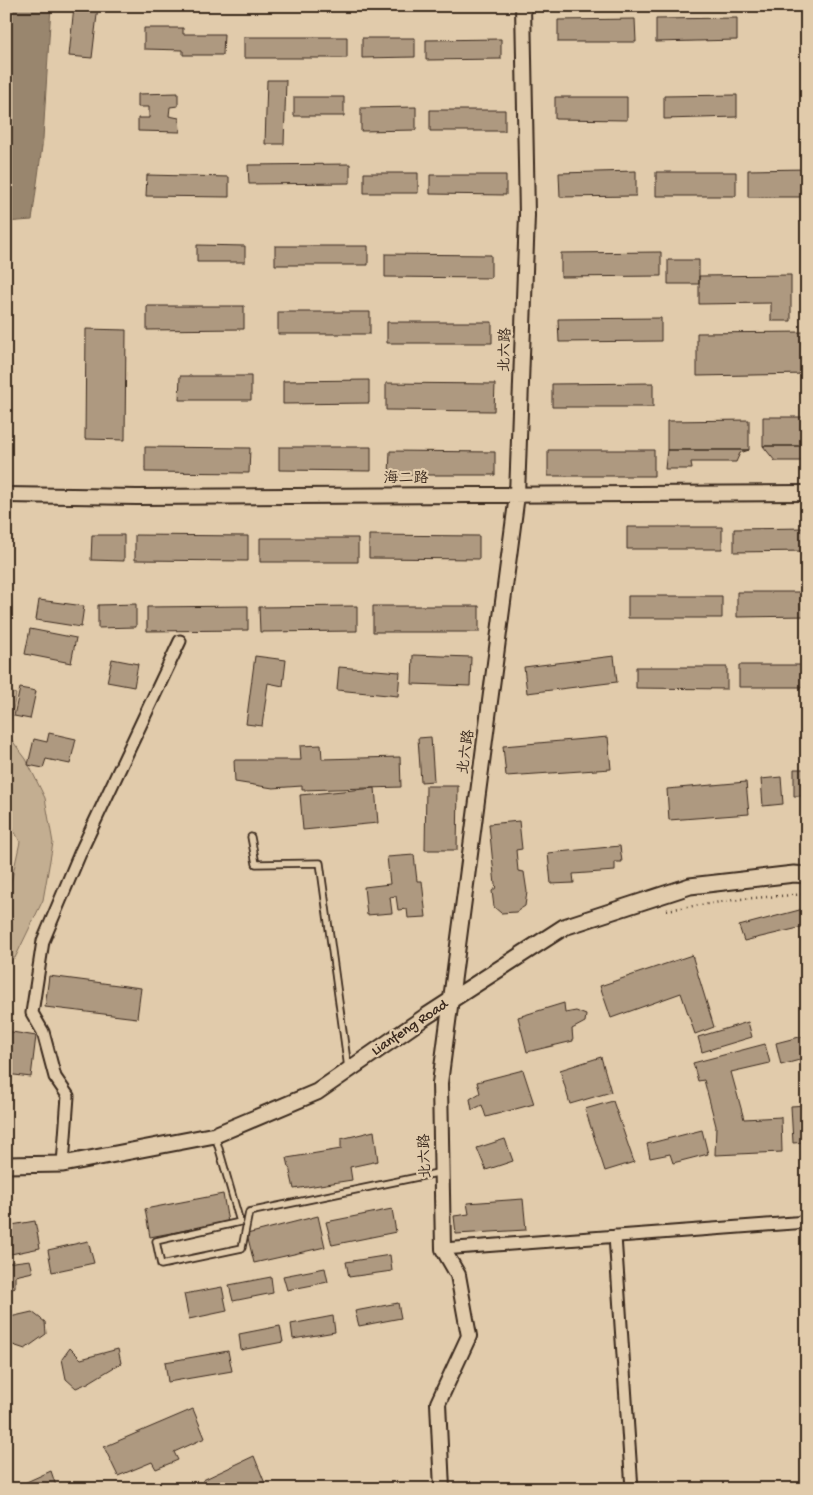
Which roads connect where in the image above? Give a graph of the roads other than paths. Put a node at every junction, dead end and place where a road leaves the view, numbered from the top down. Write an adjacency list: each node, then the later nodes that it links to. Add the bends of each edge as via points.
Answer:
1 (523, 6): 4 (street, 北六路, via 527,215)
2 (807, 493): 4 (street, 海二路)
3 (6, 495): 4 (street, 海二路)
4 (517, 495): 8 (street, 北六路)
5 (180, 641): 11 (street, via 81,851 43,941 32,1013 43,1032 55,1077 68,1096)
6 (250, 837): 9 (lane, via 256,864 320,863)
7 (807, 875): 8 (main road, Lianfeng Road, via 690,886 564,926)
8 (450, 1000): 9 (main road, Lianfeng Road); 13 (street, 北六路, via 440,1083)
9 (349, 1070): 10 (main road, Lianfeng Road, via 317,1092)
10 (215, 1135): 11 (main road, Lianfeng Road); 13 (lane, via 240,1222 156,1241 161,1265 242,1248 249,1212)
11 (63, 1164): 12 (main road, Lianfeng Road)
12 (6, 1165)
13 (443, 1172): 16 (street, 北六路)
14 (807, 1222): 15 (street)
15 (615, 1236): 16 (street); 18 (street)
16 (443, 1249): 17 (street, 北六路, via 458,1275 468,1336 438,1403)
17 (442, 1489)
18 (632, 1489)

